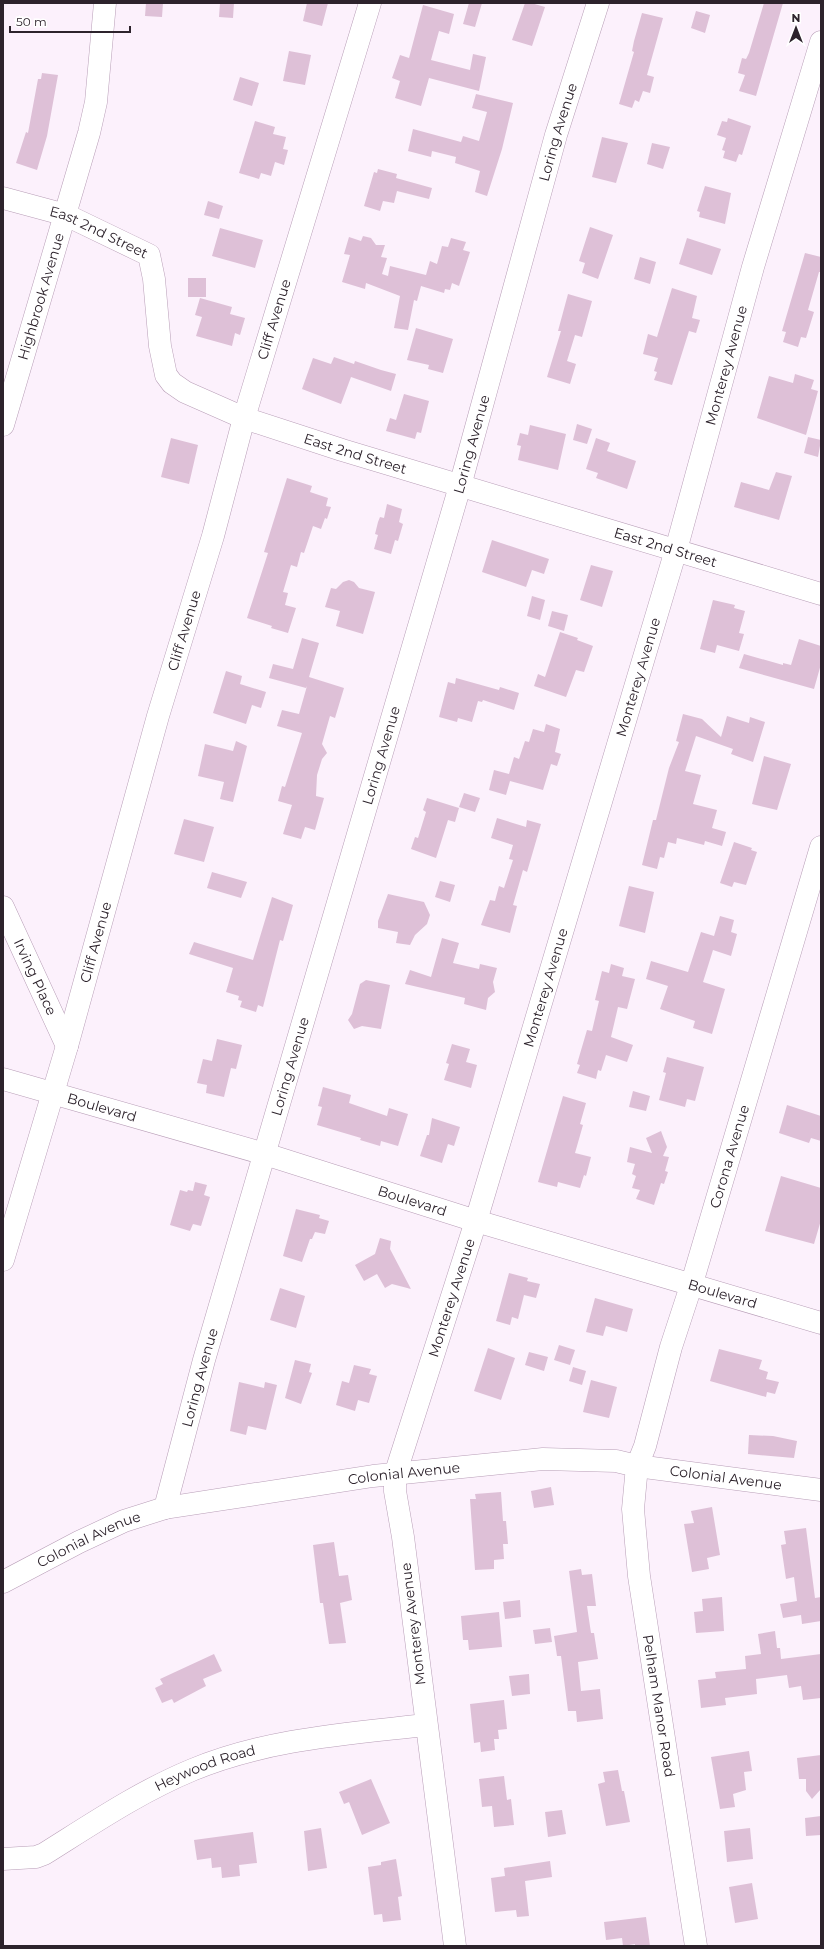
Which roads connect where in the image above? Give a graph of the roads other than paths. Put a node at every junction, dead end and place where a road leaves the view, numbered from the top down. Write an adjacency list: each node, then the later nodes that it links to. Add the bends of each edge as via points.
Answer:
1 (105, 3): 6 (street, Highbrook Avenue, via 96,102)
2 (370, 3): 7 (street, Cliff Avenue)
3 (598, 3): 9 (street, Loring Avenue, via 556,135)
4 (821, 42): 10 (street, Monterey Avenue, via 753,267)
5 (3, 198): 6 (street, East 2nd Street)
6 (66, 215): 7 (street, East 2nd Street, via 149,256 166,375 185,392); 8 (street, Highbrook Avenue)
7 (244, 418): 9 (street, East 2nd Street); 14 (street, Cliff Avenue, via 213,536 158,716)
8 (3, 425)
9 (460, 486): 10 (street, East 2nd Street); 17 (street, Loring Avenue)
10 (676, 550): 11 (street, East 2nd Street); 18 (street, Monterey Avenue)
11 (821, 594)
12 (821, 847): 20 (street, Corona Avenue)
13 (3, 907): 14 (street, Irving Place)
14 (67, 1046): 16 (street, Cliff Avenue)
15 (3, 1079): 16 (street, Boulevard)
16 (52, 1093): 17 (street, Boulevard); 19 (street, Cliff Avenue)
17 (265, 1154): 18 (street, Boulevard); 25 (street, Loring Avenue, via 204,1360)
18 (476, 1221): 20 (street, Boulevard); 23 (street, Monterey Avenue)
19 (3, 1260)
20 (692, 1283): 21 (street, Boulevard); 22 (street, Corona Avenue)
21 (821, 1323)
22 (637, 1466): 23 (street, Colonial Avenue, via 616,1461 543,1459); 24 (street, Colonial Avenue); 30 (street, Pelham Manor Road, via 633,1509 639,1576)
23 (395, 1475): 25 (street, Colonial Avenue, via 261,1492); 27 (street, Monterey Avenue)
24 (821, 1490)
25 (165, 1508): 26 (street, Colonial Avenue, via 124,1521)
26 (3, 1582)
27 (425, 1725): 28 (street, Heywood Road, via 309,1738 238,1754 192,1770 137,1796 44,1854 36,1857); 29 (street, Monterey Avenue)
28 (3, 1859)
29 (454, 1946)
30 (696, 1946)

